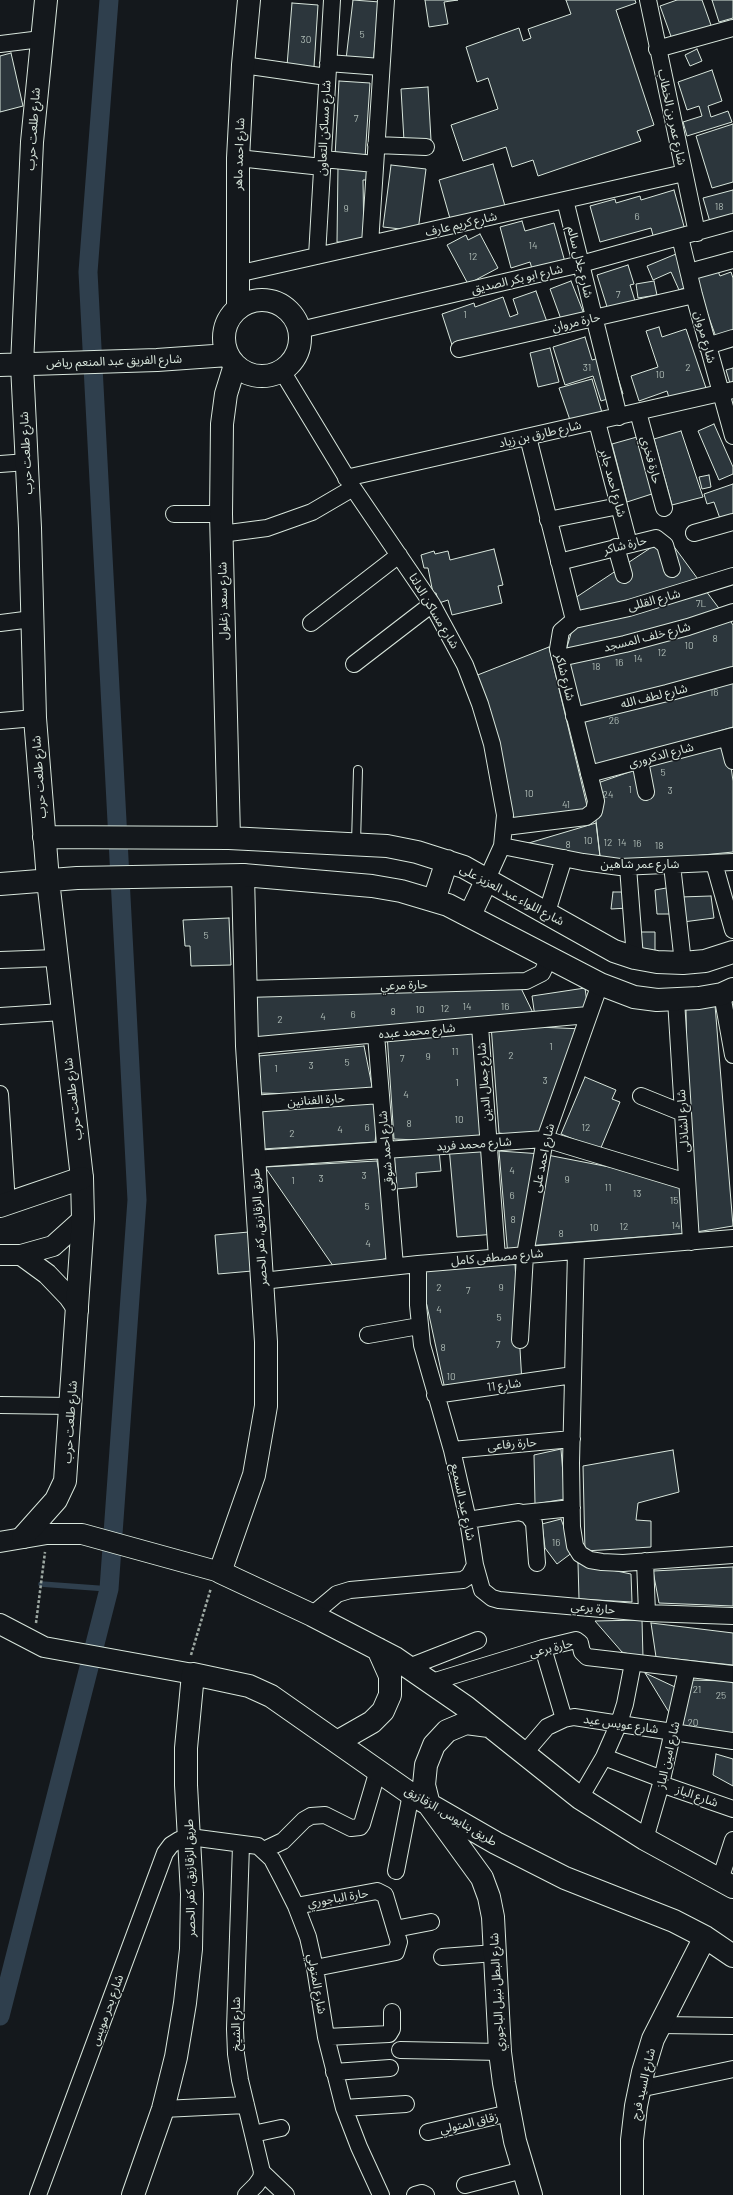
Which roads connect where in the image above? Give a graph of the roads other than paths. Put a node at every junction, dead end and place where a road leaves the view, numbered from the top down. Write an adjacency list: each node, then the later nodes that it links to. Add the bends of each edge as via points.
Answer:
1 (46, 0): 7 (main road, شارع طلعت حرب)
2 (249, 0): 10 (main road, شارع احمد ماهر)
3 (332, 0): 12 (street, شارع مساكن التعاون)
4 (386, 0): 11 (street)
5 (648, 0): 9 (street, شارع عمر بن الخطاب)
6 (733, 28): 9 (street)
7 (41, 39): 8 (street); 38 (main road, شارع طلعت حرب, via 32,142)
8 (0, 44)
9 (658, 49): 18 (street, شارع عمر بن الخطاب)
10 (243, 65): 12 (street); 15 (main road, شارع احمد ماهر)
11 (381, 68): 12 (street); 13 (street)
12 (328, 70): 16 (street, شارع مساكن التعاون)
13 (376, 145): 14 (street); 17 (street)
14 (426, 147)
15 (238, 158): 16 (street); 28 (main road, شارع احمد ماهر)
16 (322, 163): 17 (street); 24 (street, شارع مساكن التعاون)
17 (375, 164): 23 (street)
18 (684, 173): 19 (street, شارع كريم عارف); 21 (street, شارع عمر بن الخطاب)
19 (565, 200): 23 (street, شارع كريم عارف); 26 (street, شارع جلال سالم)
20 (733, 222): 21 (street, شارع ابو بكر الصديق)
21 (697, 233): 22 (street, شارع ابو بكر الصديق)
22 (680, 238): 26 (street, شارع ابو بكر الصديق); 27 (street, شارع مروان)
23 (370, 244): 24 (street, شارع كريم عارف)
24 (317, 256): 28 (street, شارع كريم عارف)
25 (733, 260): 27 (street)
26 (581, 264): 31 (street, شارع جلال سالم); 32 (street, شارع ابو بكر الصديق)
27 (689, 272): 29 (street, شارع مروان)
28 (237, 274): 30 (main road, شارع احمد ماهر)
29 (694, 295): 31 (street, حارة مروان); 34 (street, شارع مروان)
30 (238, 308): 32 (main road, via 250,302 276,302 287,308); 36 (main road, via 224,330 224,343)
31 (594, 318): 35 (street, حارة مروان); 42 (street, شارع جلال سالم)
32 (300, 330): 39 (main road, via 297,354 291,364)
33 (733, 338): 34 (street)
34 (707, 346): 40 (street, شارع مروان)
35 (459, 349)
36 (231, 360): 38 (main road, شارع الفريق عبد المنعم رياض); 39 (main road, via 244,373 257,376 270,376); 54 (main road, شارع سعد زغلول, via 222,424)
37 (0, 365): 38 (main road, شارع الفريق عبد المنعم رياض)
38 (22, 365): 46 (main road, شارع طلعت حرب)
39 (282, 371): 48 (street, شارع مساكن الدلتا)
40 (727, 392): 41 (street, شارع طارق بن زياد); 44 (street, شارع مروان)
41 (638, 412): 42 (street, شارع طارق بن زياد); 50 (street, حارة فخري)
42 (619, 417): 43 (street, شارع طارق بن زياد)
43 (597, 422): 45 (street, شارع طارق بن زياد); 49 (street, شارع احمد جابر)
44 (733, 436)
45 (528, 437): 48 (street, شارع طارق بن زياد); 52 (street)
46 (27, 462): 47 (street); 64 (main road, شارع طلعت حرب)
47 (0, 464)
48 (349, 483): 54 (street, شارع طارق بن زياد, via 312,512 267,528); 57 (street, شارع مساكن الدلتا)
49 (619, 506): 52 (street); 56 (street, شارع احمد جابر)
50 (664, 508)
51 (174, 514): 54 (street, شارع طارق بن زياد)
52 (548, 520): 58 (street)
53 (733, 522): 55 (street)
54 (221, 524): 82 (main road, شارع سعد زغلول)
55 (694, 533)
56 (623, 546): 58 (street, حارة شاكر); 59 (street, حارة شاكر, via 652,538 660,539 665,545); 60 (street, شارع احمد جابر)
57 (399, 554): 62 (street, شارع مساكن الدلتا); 67 (street)
58 (559, 562): 65 (street)
59 (672, 569)
60 (624, 575)
61 (733, 576): 65 (street, شارع القللى, via 630,608)
62 (432, 604): 69 (street); 80 (street, شارع مساكن الدلتا, via 465,665 480,704 492,744)
63 (733, 612): 68 (street, شارع خلف المسجد, via 632,642)
64 (32, 619): 66 (street); 72 (main road, شارع طلعت حرب)
65 (574, 620): 68 (street, شارع شاكر, via 564,627 558,637)
66 (0, 623)
67 (311, 623)
68 (560, 658): 71 (street, شارع شاكر)
69 (354, 664)
70 (733, 675): 71 (street, شارع لطف الله)
71 (574, 716): 78 (street, شارع شاكر)
72 (34, 718): 73 (street); 81 (main road, شارع طلعت حرب)
73 (0, 721)
74 (730, 737): 75 (street, شارع الدكرورى); 76 (street)
75 (640, 761): 78 (street, شارع الدكرورى); 79 (street)
76 (733, 761)
77 (358, 770): 83 (lane)
78 (589, 774): 80 (street, شارع شاكر, via 596,801 594,811 590,815)
79 (646, 792)
80 (505, 827): 84 (street, شارع مساكن الدلتا)
81 (44, 837): 82 (main road, شارع اللواء عبد العزيز على); 93 (main road, شارع طلعت حرب)
82 (229, 838): 83 (main road, شارع اللواء عبد العزيز على)
83 (356, 844): 86 (main road, شارع اللواء عبد العزيز على, via 387,846)
84 (502, 846): 85 (street, شارع عمر شاهين); 92 (street, شارع مساكن الدلتا)
85 (564, 858): 90 (street, شارع عمر شاهين); 96 (street)
86 (447, 861): 92 (main road, شارع اللواء عبد العزيز على); 95 (main road)
87 (733, 862): 88 (street, شارع عمر شاهين)
88 (714, 863): 89 (street, شارع عمر شاهين); 98 (street)
89 (672, 865): 90 (street, شارع عمر شاهين); 104 (street)
90 (628, 867): 102 (street)
91 (243, 875): 93 (main road); 95 (main road, via 372,886); 106 (main road, طريق الزقازيق, كفر الحصر)
92 (487, 879): 96 (main road, شارع اللواء عبد العزيز على); 97 (main road)
93 (48, 880): 94 (main road); 100 (main road, شارع طلعت حرب)
94 (0, 884)
95 (434, 900): 97 (main road)
96 (547, 912): 102 (main road, شارع اللواء عبد العزيز على, via 614,951)
97 (470, 915): 101 (main road)
98 (733, 930)
99 (733, 952): 104 (main road, شارع اللواء عبد العزيز على, via 705,961)
100 (56, 958): 103 (street); 109 (main road, شارع طلعت حرب)
101 (549, 958): 105 (main road); 106 (street, حارة مرعي, via 542,973 526,981)
102 (635, 958): 104 (main road, شارع اللواء عبد العزيز على)
103 (0, 960)
104 (683, 963)
105 (600, 984): 108 (main road, via 634,997); 110 (street, شارع احمد على)
106 (246, 989): 114 (main road, طريق الزقازيق, كفر الحصر)
107 (727, 991): 108 (main road); 115 (street)
108 (676, 1000): 120 (street, شارع الشاذلى)
109 (62, 1012): 111 (street); 125 (main road, شارع طلعت حرب)
110 (588, 1015): 112 (street, شارع محمد عبده); 121 (street, شارع احمد على)
111 (0, 1016)
112 (480, 1026): 113 (street, شارع محمد عبده); 122 (street, شارع جمال الدين)
113 (376, 1035): 114 (street, شارع محمد عبده); 117 (street, شارع احمد شوقى)
114 (247, 1046): 119 (main road, طريق الزقازيق, كفر الحصر)
115 (733, 1055)
116 (0, 1094): 127 (street)
117 (381, 1095): 119 (street, حارة الفنانين); 123 (street, شارع احمد شوقى)
118 (641, 1096): 120 (street)
119 (251, 1104): 124 (main road, طريق الزقازيق, كفر الحصر)
120 (683, 1113): 126 (street, شارع الشاذلى)
121 (545, 1139): 122 (street, شارع محمد فريد); 126 (street, شارع محمد فريد); 134 (street, شارع احمد على)
122 (489, 1143): 123 (street, شارع محمد فريد); 135 (street, شارع جمال الدين)
123 (386, 1150): 124 (street, شارع محمد فريد); 137 (street, شارع احمد شوقى)
124 (254, 1159): 138 (main road, طريق الزقازيق, كفر الحصر)
125 (82, 1178): 127 (main road); 128 (main road, شارع طلعت حرب)
126 (687, 1182): 130 (street, شارع الشاذلى)
127 (4, 1205)
128 (83, 1219): 133 (street, via 53,1246); 139 (main road, شارع طلعت حرب)
129 (733, 1238): 130 (street, شارع مصطفى كامل)
130 (691, 1242): 131 (street, شارع مصطفى كامل)
131 (576, 1251): 134 (street, شارع مصطفى كامل); 143 (street)
132 (0, 1255): 133 (street)
133 (21, 1255): 139 (street, via 47,1274)
134 (525, 1255): 135 (street, شارع مصطفى كامل); 142 (street, شارع احمد على)
135 (498, 1257): 136 (street, شارع مصطفى كامل)
136 (418, 1264): 137 (street, شارع مصطفى كامل); 140 (street, شارع عبد السميع)
137 (395, 1266): 138 (street, شارع مصطفى كامل)
138 (262, 1281): 158 (main road, طريق الزقازيق, كفر الحصر, via 267,1371 262,1441 254,1475)
139 (78, 1310): 146 (main road, شارع طلعت حرب)
140 (419, 1326): 141 (street); 144 (street, شارع عبد السميع)
141 (368, 1335)
142 (520, 1340)
143 (573, 1375): 144 (street, شارع 11); 147 (street)
144 (435, 1395): 148 (street, شارع عبد السميع)
145 (0, 1405): 146 (street)
146 (71, 1406): 152 (main road, شارع طلعت حرب, via 67,1470 63,1486 53,1504)
147 (572, 1439): 148 (street, حارة رفاعى); 149 (street)
148 (452, 1450): 151 (street, شارع عبد السميع)
149 (572, 1508): 150 (street); 155 (street, via 575,1546 580,1554 590,1560 602,1562)
150 (523, 1513): 151 (street); 156 (street, via 532,1518 534,1523)
151 (468, 1520): 157 (street, شارع عبد السميع)
152 (23, 1537): 153 (street); 158 (street, via 82,1534)
153 (1, 1540)
154 (733, 1554): 155 (street)
155 (645, 1561): 159 (street)
156 (537, 1563)
157 (475, 1566): 159 (street, حارة برعي, via 482,1590 499,1600); 160 (street, via 463,1580 350,1590 337,1594)
158 (214, 1570): 160 (main road)
159 (647, 1613): 161 (street, حارة برعي)
160 (312, 1615): 165 (main road)
161 (733, 1616)
162 (0, 1624): 169 (street, via 39,1645)
163 (478, 1640): 167 (street)
164 (543, 1648): 166 (street, حارة برعى, via 576,1640 587,1657); 171 (street, حارة برعى); 172 (street)
165 (378, 1649): 167 (main road); 177 (main road, via 390,1676 390,1695 383,1711 372,1722)
166 (633, 1663): 168 (street, حارة برعى); 173 (street)
167 (409, 1667): 171 (main road)
168 (687, 1669): 170 (street, حارة برعى); 175 (street, شارع امين الباز)
169 (185, 1673): 177 (main road, طريق بنايوس, الزقازيق, via 249,1686 271,1696); 185 (main road, طريق الزقازيق, كفر الحصر, via 186,1785)
170 (733, 1674)
171 (432, 1682): 174 (main road)
172 (564, 1719): 173 (street, شارع عويس عيد, via 584,1718); 178 (street, شارع عويس عيد, via 547,1727)
173 (619, 1723): 175 (street, شارع عويس عيد); 179 (street)
174 (489, 1726): 178 (main road); 183 (main road, via 466,1723 447,1731 434,1745 426,1764)
175 (673, 1732): 176 (street, شارع عويس عيد); 181 (street, شارع امين الباز)
176 (733, 1741)
177 (337, 1742): 180 (main road, طريق بنايوس, الزقازيق)
178 (523, 1755): 182 (main road)
179 (604, 1756): 181 (street, شارع الباز); 182 (street)
180 (378, 1770): 183 (main road, طريق بنايوس, الزقازيق); 189 (street, via 360,1827 351,1828 326,1815 311,1816 283,1841)
181 (662, 1781): 184 (street, شارع الباز); 186 (street, شارع امين الباز)
182 (580, 1798): 186 (main road)
183 (420, 1800): 190 (street); 195 (main road, طريق بنايوس, الزقازيق, via 565,1878 674,1921); 196 (main road, شارع البطل نبيل الباجوري, via 482,1878 493,1917)
184 (733, 1809)
185 (190, 1837): 188 (street); 213 (main road, طريق الزقازيق, كفر الحصر, via 191,1949 176,2056); 221 (street, شارع بحر مويس, via 175,1842 165,1853)
186 (645, 1839): 191 (main road)
187 (733, 1840): 191 (street)
188 (241, 1845): 189 (street, via 258,1846); 211 (street, شارع الشيخ, via 234,2029)
189 (264, 1850): 192 (street, شارع المتولي, via 272,1859)
190 (396, 1871)
191 (726, 1883)
192 (296, 1906): 194 (street, حارة الباجوري, via 380,1891 385,1895); 199 (street, شارع المتولي, via 308,1937)
193 (431, 1922): 194 (street)
194 (395, 1929): 199 (street, حارة الباجوري, via 399,1947 392,1954)
195 (705, 1937): 197 (main road, طريق بنايوس, الزقازيق); 201 (main road, شارع السيد فرج)
196 (495, 1954): 198 (street); 205 (main road, شارع البطل نبيل الباجوري)
197 (733, 1956)
198 (442, 1957)
199 (315, 1968): 203 (street, شارع المتولي)
200 (392, 2012): 203 (street, via 392,2029 389,2034)
201 (661, 2025): 202 (street); 209 (main road, شارع السيد فرج, via 653,2039)
202 (733, 2026)
203 (326, 2037): 208 (street, شارع المتولي)
204 (400, 2050): 205 (street)
205 (500, 2052): 214 (main road, شارع البطل نبيل الباجوري)
206 (390, 2068): 208 (street)
207 (733, 2069): 209 (street)
208 (334, 2072): 212 (street, شارع المتولي)
209 (640, 2089): 229 (main road, شارع السيد فرج, via 632,2140)
210 (406, 2104): 212 (street)
211 (246, 2105): 213 (street); 217 (street, شارع الشيخ)
212 (344, 2108): 225 (street, شارع المتولي)
213 (163, 2109): 222 (main road, طريق الزقازيق, كفر الحصر)
214 (509, 2114): 216 (street, زقاق المتولي); 218 (main road, شارع البطل نبيل الباجوري)
215 (281, 2128): 217 (street)
216 (428, 2132)
217 (253, 2134): 219 (street, شارع الشيخ)
218 (523, 2170): 220 (street); 228 (main road, شارع البطل نبيل الباجوري)
219 (262, 2172): 223 (street, via 261,2178); 224 (street)
220 (465, 2185)
221 (38, 2195)
222 (133, 2195)
223 (246, 2195)
224 (286, 2195)
225 (380, 2195)
226 (415, 2195): 227 (street)
227 (426, 2195)
228 (531, 2195)
229 (632, 2195)

